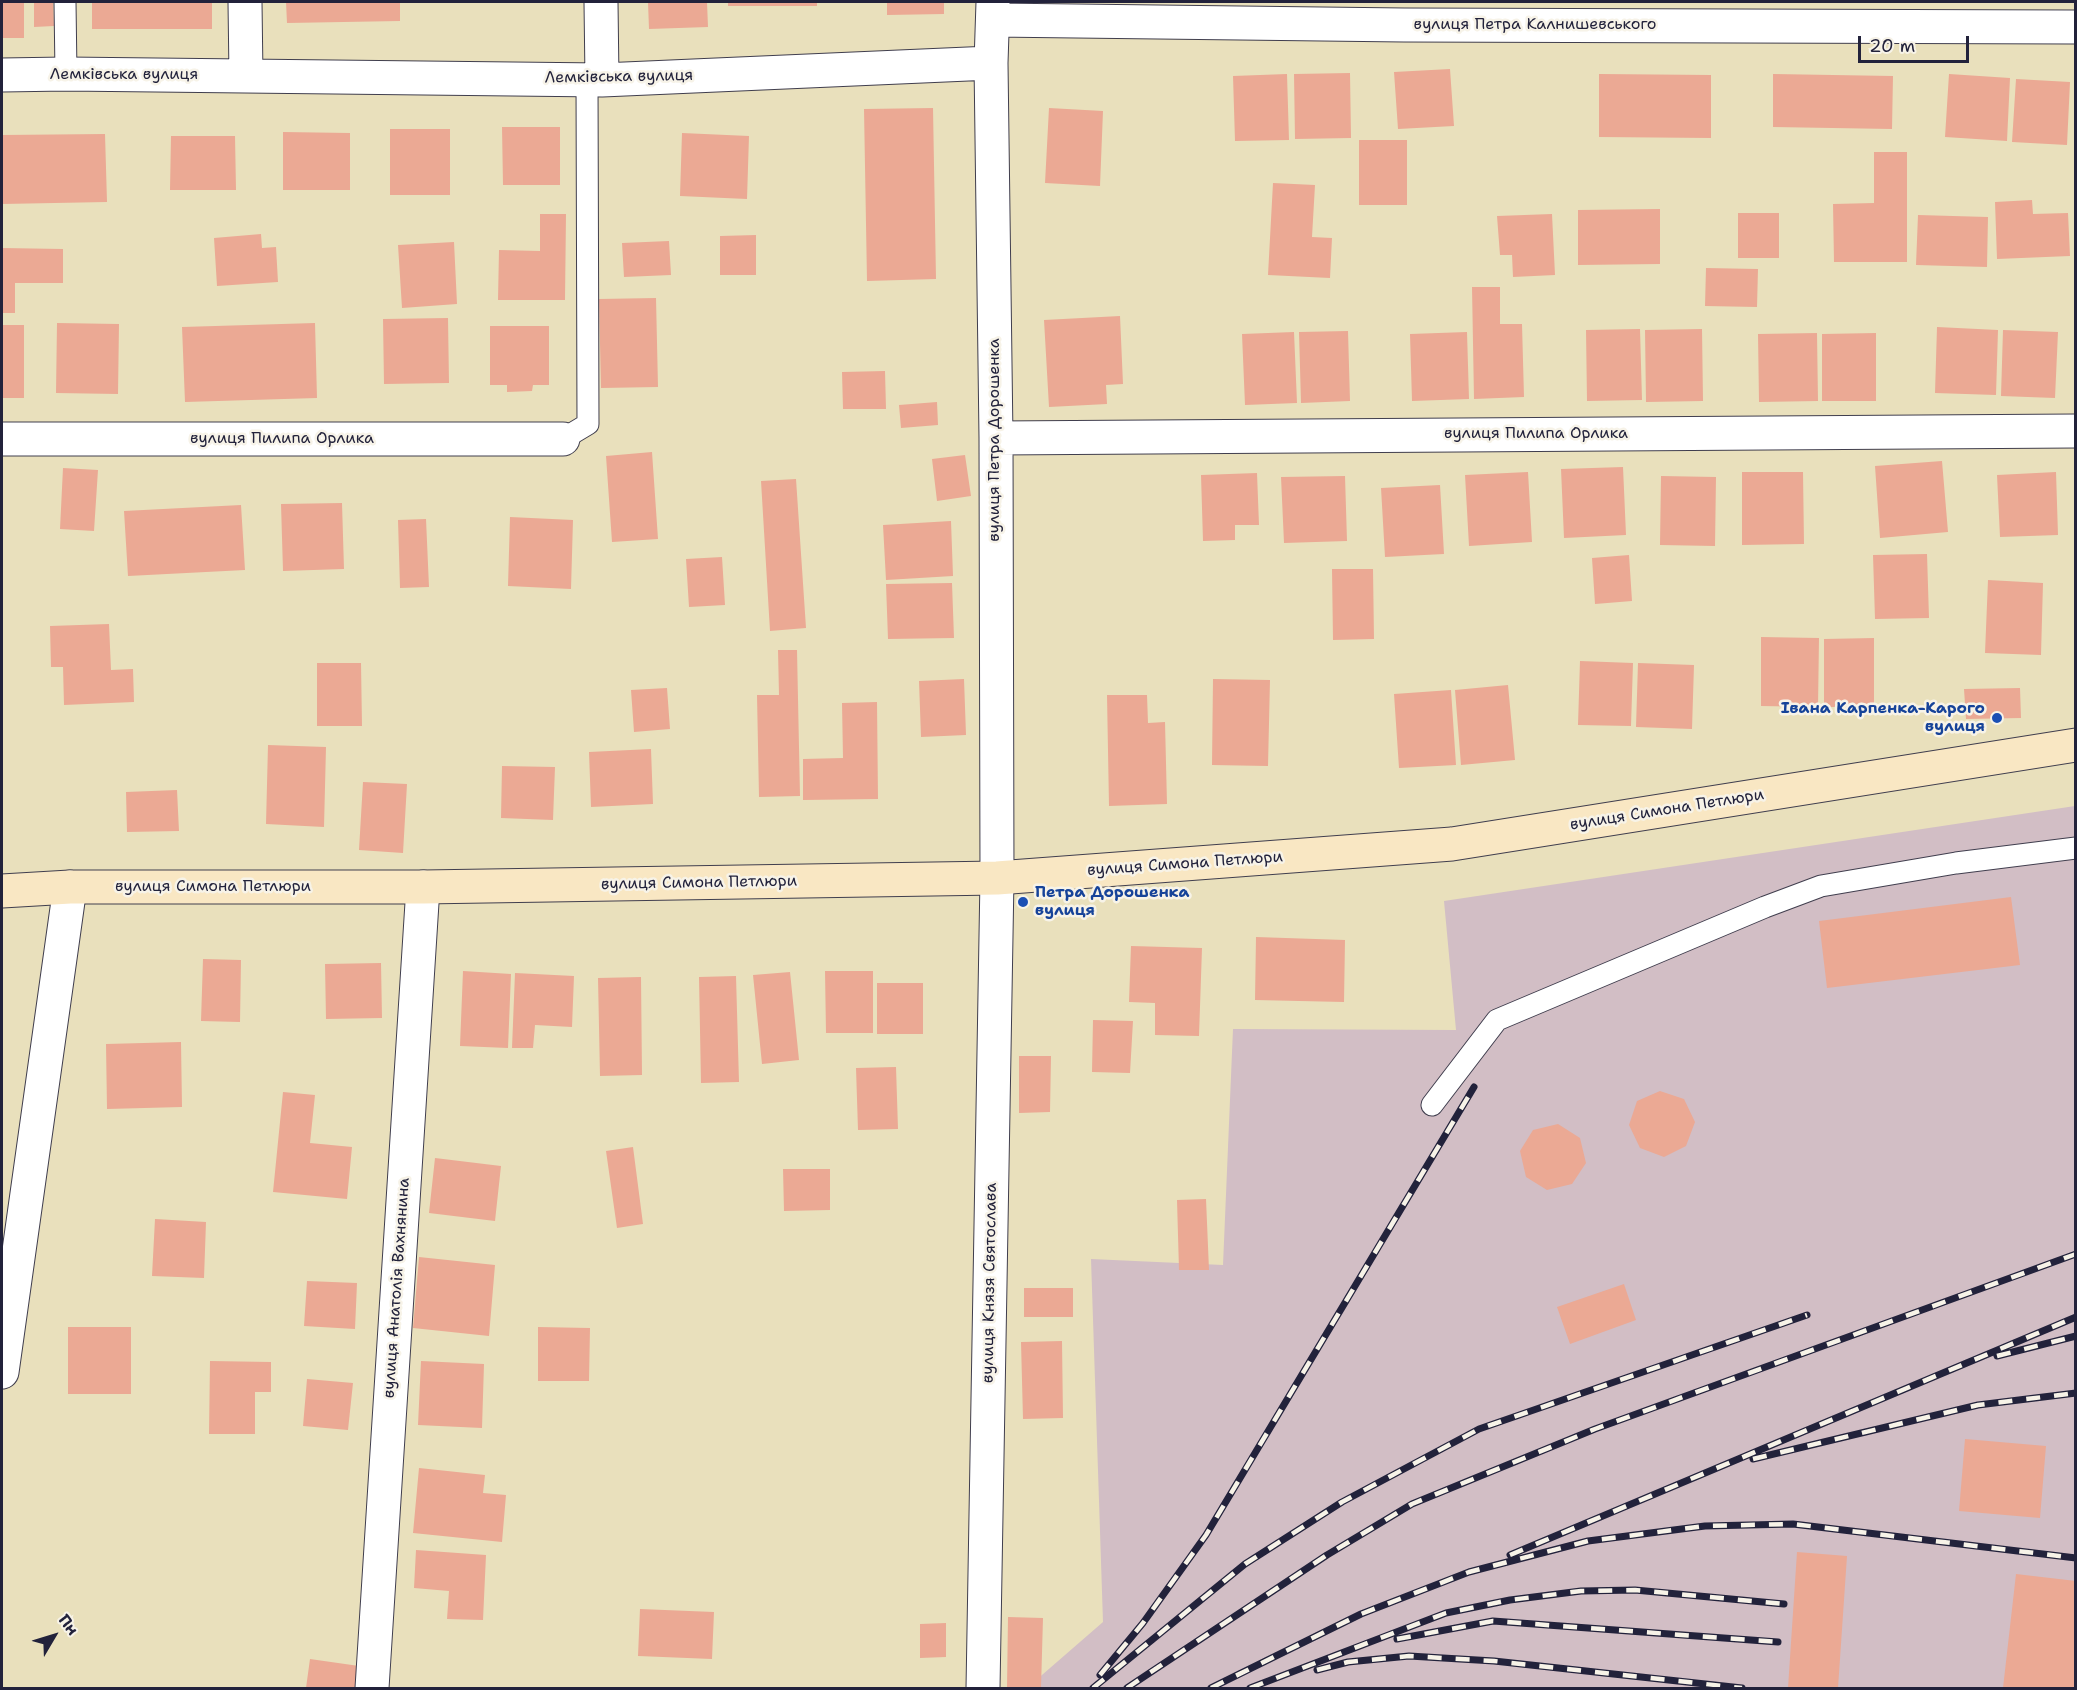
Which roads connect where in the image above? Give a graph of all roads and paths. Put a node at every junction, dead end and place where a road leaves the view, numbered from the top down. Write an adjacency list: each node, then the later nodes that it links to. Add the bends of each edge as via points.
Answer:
1 (65, 2): 8 (lane)
2 (245, 2): 10 (street)
3 (601, 2): 11 (street)
4 (993, 11): 5 (street, вулиця Петра Калнишевського); 7 (street, вулиця Петра Дорошенка)
5 (1404, 13): 6 (street, вулиця Петра Калнишевського)
6 (2076, 27)
7 (991, 63): 11 (street, Лемківська вулиця); 13 (street, вулиця Петра Дорошенка)
8 (66, 74): 9 (street, Лемківська вулиця); 10 (street, Лемківська вулиця)
9 (2, 75)
10 (246, 76): 11 (street, Лемківська вулиця)
11 (595, 80): 15 (lane, via 588,424)
12 (2076, 430): 13 (street, вулиця Пилипа Орлика)
13 (996, 438): 18 (street, вулиця Петра Дорошенка)
14 (2, 439): 15 (street, вулиця Пилипа Орлика)
15 (563, 439)
16 (2076, 745): 18 (main road, вулиця Симона Петлюри, via 1452,844)
17 (2076, 848): 22 (lane, via 1821,886 1765,907 1497,1020)
18 (997, 878): 20 (main road, вулиця Симона Петлюри); 25 (street, вулиця Князя Святослава)
19 (70, 887): 20 (main road, вулиця Симона Петлюри); 21 (main road, вулиця Симона Петлюри); 23 (street)
20 (423, 887): 24 (street, вулиця Анатолія Вахнянина)
21 (2, 891)
22 (1432, 1105)
23 (2, 1372)
24 (372, 1689)
25 (983, 1689)

